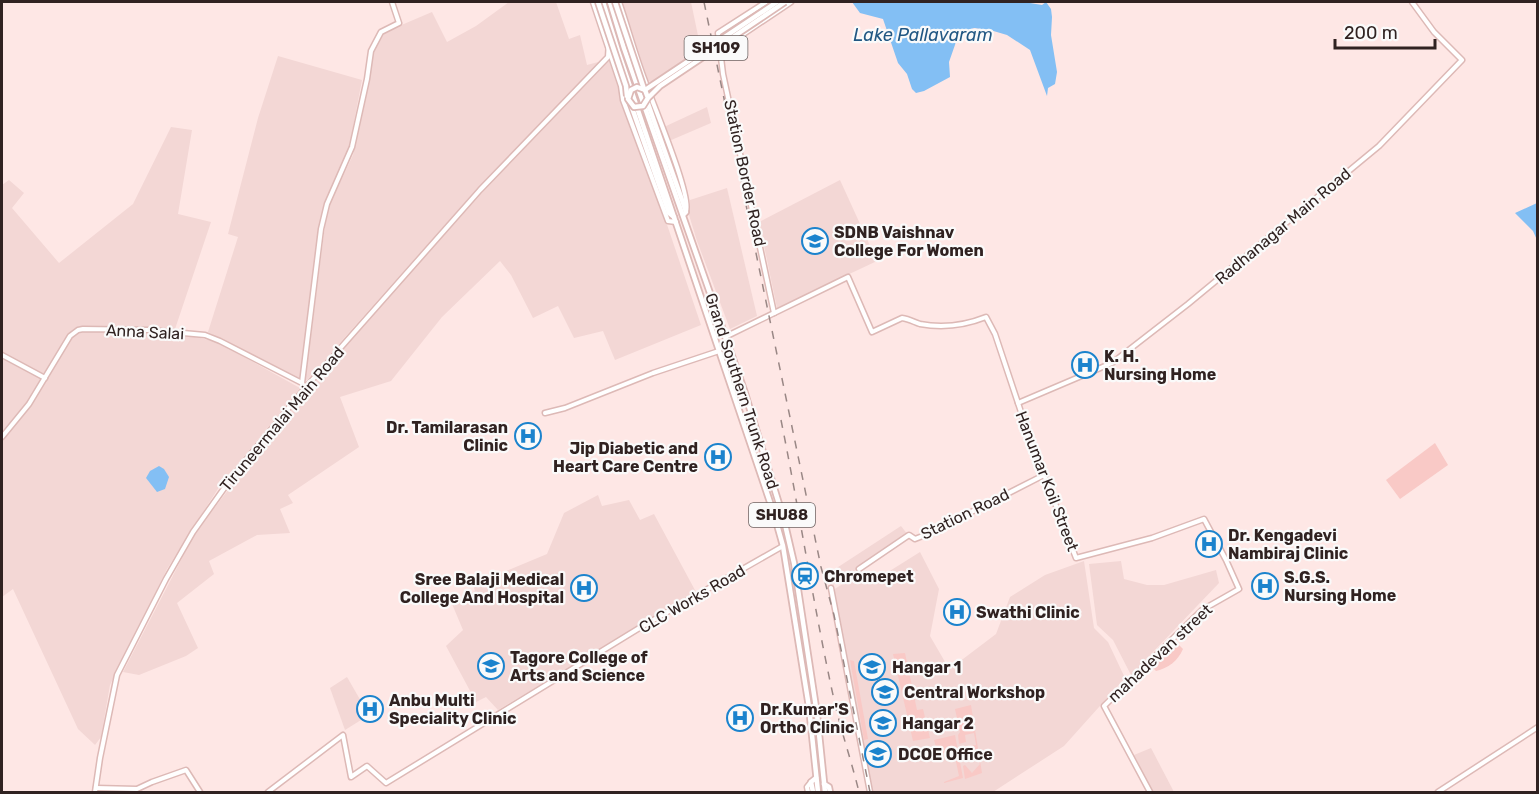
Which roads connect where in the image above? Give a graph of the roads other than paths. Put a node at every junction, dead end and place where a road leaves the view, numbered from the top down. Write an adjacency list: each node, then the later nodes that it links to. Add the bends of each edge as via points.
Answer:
1 (392, 2): 30 (street, via 399,23 381,32 371,51 352,147 327,204 321,229)
2 (596, 2): 15 (street); 20 (main road, bridge)
3 (603, 2): 11 (main road, Grand Southern Trunk Road / SHU88)
4 (609, 2): 13 (main road, Grand Southern Trunk Road / SHU88)
5 (617, 2): 12 (street); 18 (main road, bridge)
6 (766, 2): 14 (street, Station Border Road, via 718,33)
7 (777, 2): 18 (main road, SH109, bridge)
8 (786, 2): 19 (main road, SH109, bridge)
9 (791, 2): 14 (street)
10 (1412, 2): 32 (street, Radhanagar Main Road, via 1462,60 1395,131 1112,363)
11 (612, 33): 15 (street, Tiruneermalai Main Road); 16 (main road, Grand Southern Trunk Road / SHU88)
12 (633, 45): 13 (street, Tiruneermalai Main Road); 19 (street)
13 (624, 48): 16 (street, Tiruneermalai Main Road); 23 (main road, Grand Southern Trunk Road / SHU88)
14 (721, 49): 25 (street, Station Border Road)
15 (609, 50): 17 (street); 21 (street, Tiruneermalai Main Road, via 608,57)
16 (618, 51): 17 (street, Tiruneermalai Main Road); 24 (main road, Grand Southern Trunk Road / SHU88)
17 (612, 56): 21 (street, Tiruneermalai Main Road); 24 (street, via 623,100 668,221)
18 (644, 90): 19 (main road, bridge); 20 (main road, bridge, via 633,88)
19 (649, 98): 22 (main road, bridge, via 640,107); 23 (main road); 23 (street, via 683,188 688,205)
20 (628, 99): 22 (main road, bridge)
21 (565, 101): 31 (street, Tiruneermalai Main Road, via 480,190)
22 (631, 105): 24 (main road, via 666,207)
23 (684, 213): 26 (main road, Grand Southern Trunk Road / SHU88)
24 (675, 220): 27 (main road, Grand Southern Trunk Road / SHU88)
25 (774, 313): 26 (street); 32 (street, Hanumar Koil Street, via 848,277 872,332 902,318 939,325 986,317)
26 (725, 337): 42 (main road, Grand Southern Trunk Road / SHU88, via 789,544)
27 (719, 351): 33 (street); 36 (main road, Grand Southern Trunk Road / SHU88)
28 (2, 355): 29 (street)
29 (45, 378): 30 (street, Anna Salai, via 70,336 78,330 150,330 205,335); 34 (street)
30 (302, 383): 31 (street)
31 (305, 388): 43 (street, Tiruneermalai Main Road, via 234,474 166,579 117,675)
32 (1018, 403): 35 (street, Hanumar Koil Street)
33 (545, 413)
34 (2, 437)
35 (1044, 475): 37 (street, Station Road, via 930,533 915,539 909,535); 39 (street, Hanumar Koil Street, via 1076,558 1152,538 1204,519)
36 (783, 546): 41 (main road, Grand Southern Trunk Road / SHU88, via 809,707); 45 (street, CLC Works Road, via 641,627 386,783 367,766 351,777 343,735)
37 (859, 569)
38 (831, 588): 50 (street)
39 (1239, 589): 51 (street, mahadevan street, via 1202,610 1104,706)
40 (1538, 727): 52 (street)
41 (816, 778): 46 (main road, via 811,782); 47 (main road, Grand Southern Trunk Road / SHU88)
42 (828, 788): 48 (main road, Grand Southern Trunk Road / SHU88); 49 (street)
43 (96, 790): 44 (street, via 137,789 186,770)
44 (200, 792)
45 (268, 792)
46 (810, 792)
47 (818, 792)
48 (825, 792)
49 (836, 792)
50 (870, 792)
51 (1150, 792)
52 (1438, 792)

